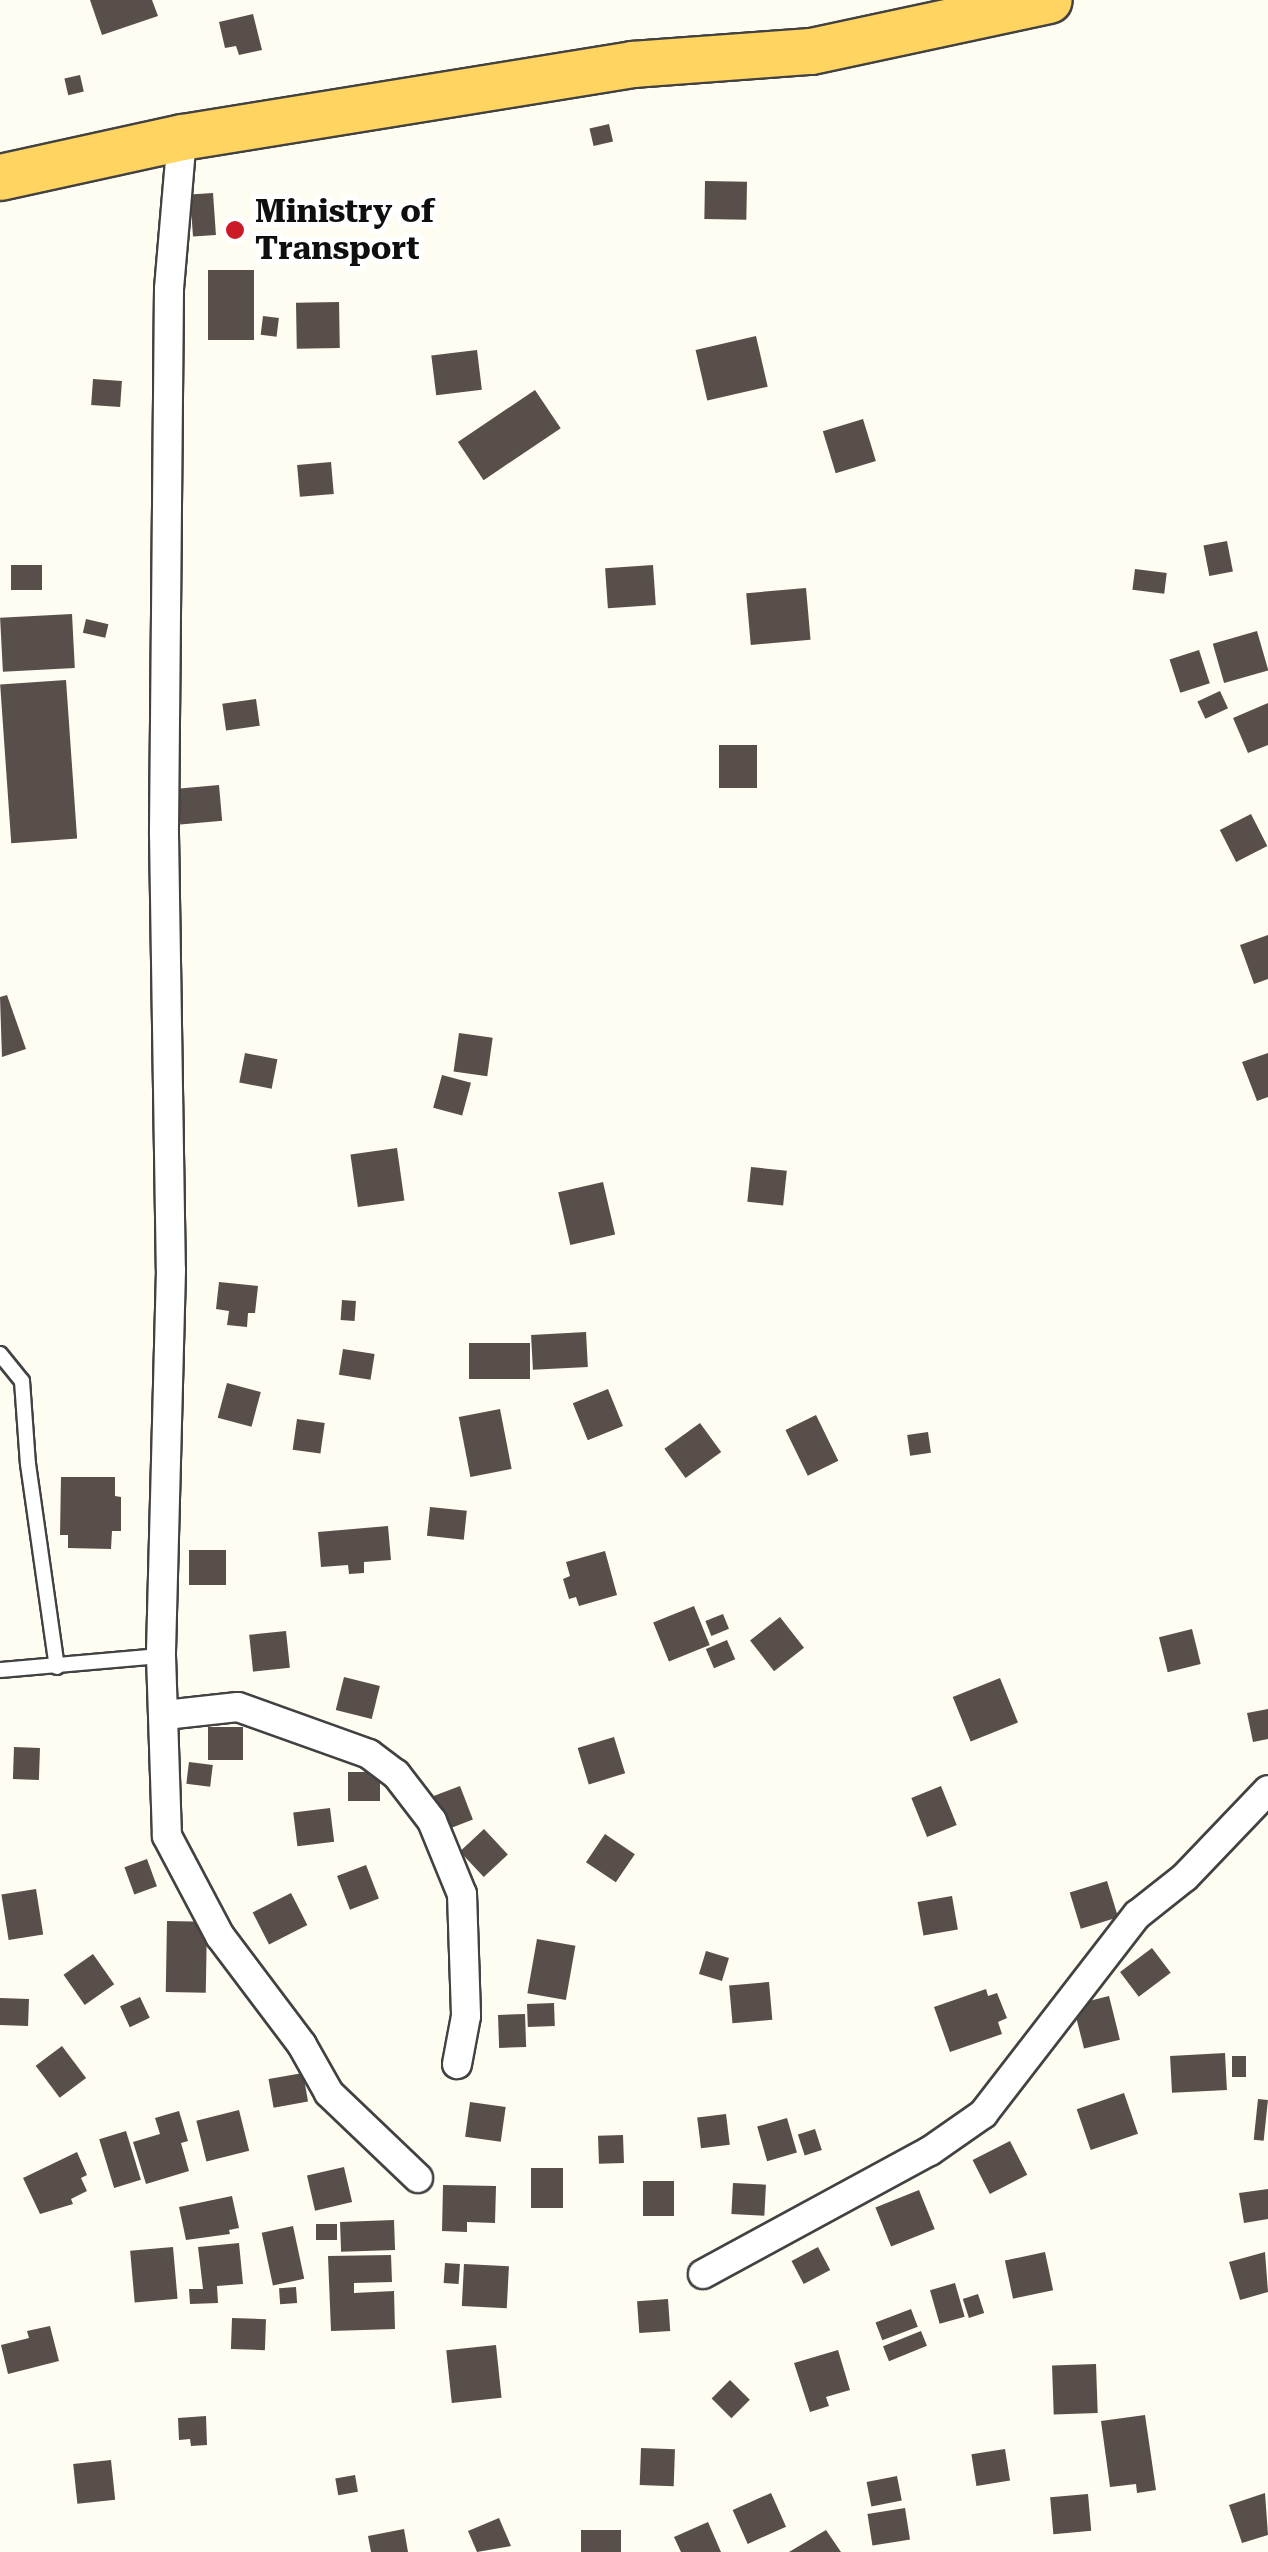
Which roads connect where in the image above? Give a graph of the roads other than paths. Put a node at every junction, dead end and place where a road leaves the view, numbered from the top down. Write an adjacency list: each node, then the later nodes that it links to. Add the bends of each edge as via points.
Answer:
1 (1048, 0): 2 (main road, via 811,50 632,64)
2 (182, 136): 3 (main road); 5 (street, via 168,289 164,834 170,1270)
3 (0, 176)
4 (0, 1354): 6 (lane, via 22,1381)
5 (160, 1656): 6 (lane); 8 (street)
6 (57, 1667): 7 (lane)
7 (0, 1670)
8 (165, 1715): 10 (street, via 238,1706 369,1754 396,1774 432,1821 462,1894 466,2016); 11 (street, via 167,1836 220,1936 302,2046 328,2093)
9 (1268, 1790): 12 (street, via 1185,1877 1138,1915 983,2114 930,2151)
10 (456, 2064)
11 (418, 2178)
12 (703, 2274)

